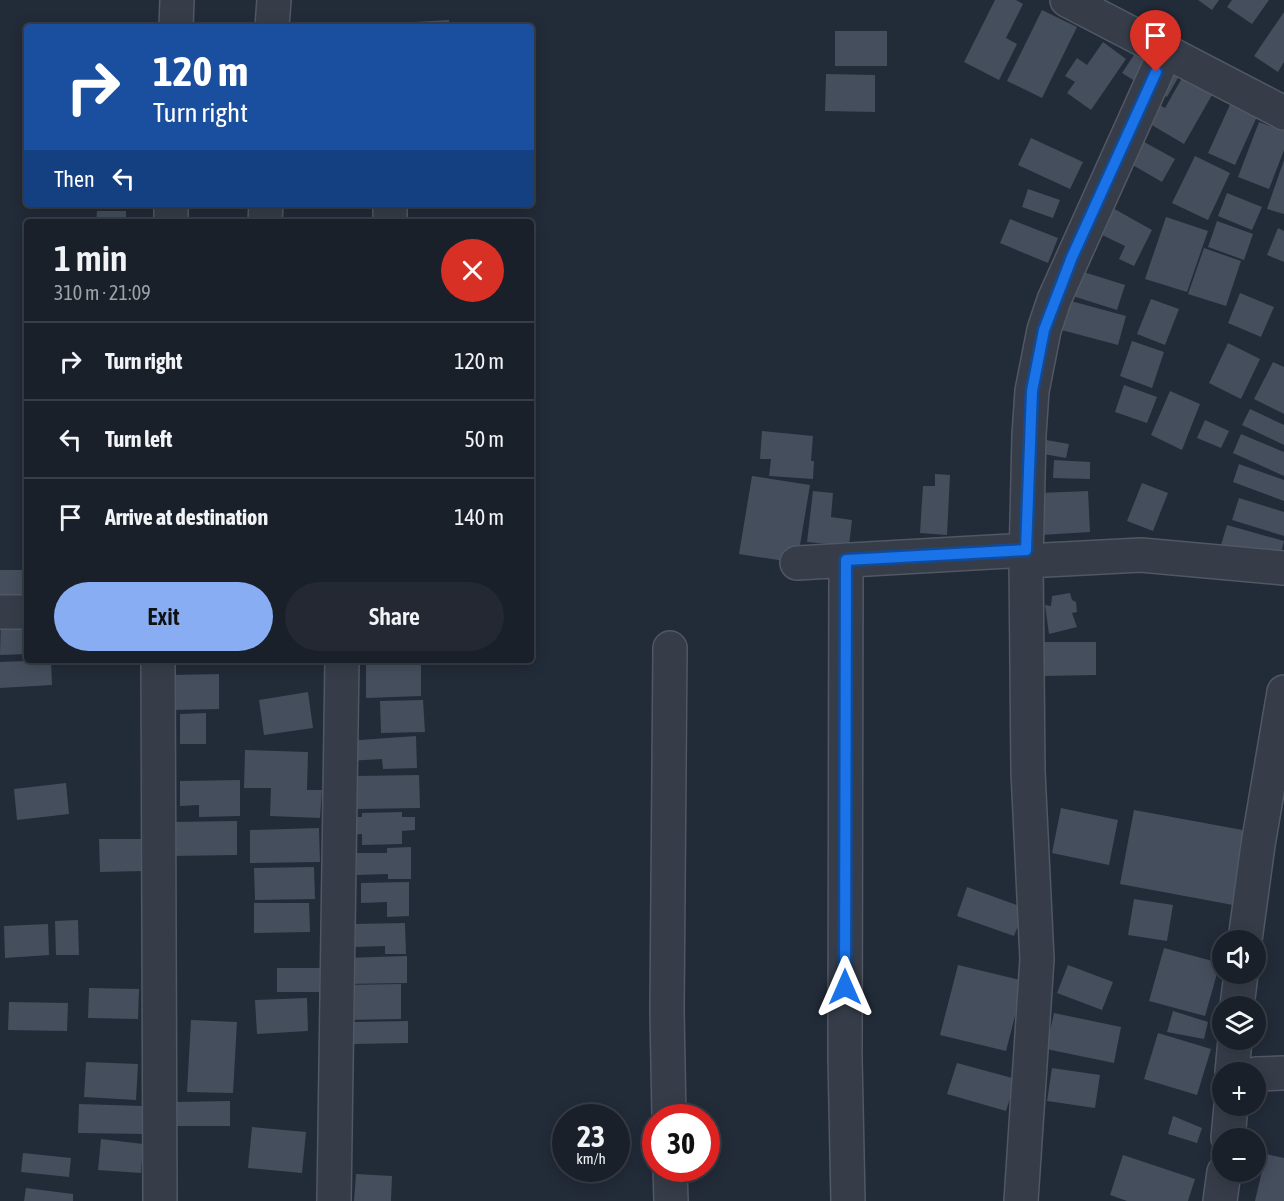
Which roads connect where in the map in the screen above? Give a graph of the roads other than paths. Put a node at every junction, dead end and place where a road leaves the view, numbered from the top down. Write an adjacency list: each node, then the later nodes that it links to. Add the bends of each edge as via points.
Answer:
1 (177, 0): 4 (street)
2 (274, 0): 5 (street)
3 (1067, 0): 6 (street)
4 (177, 24)
5 (272, 24)
6 (1166, 51): 7 (street); 8 (street, via 1072,257 1044,330 1032,391)
7 (1284, 113)
8 (1026, 556): 9 (street); 11 (street, via 1141,555); 28 (street, via 1028,772 1037,959)
9 (846, 560): 10 (street); 27 (street)
10 (797, 563)
11 (1284, 568)
12 (0, 612): 13 (street)
13 (24, 612)
14 (670, 648): 21 (street)
15 (158, 663): 24 (street)
16 (342, 663): 25 (street)
17 (1284, 692): 18 (street)
18 (1246, 930)
19 (1266, 1074): 20 (street)
20 (1284, 1074)
21 (669, 1104)
22 (670, 1182): 26 (street)
23 (1223, 1182): 29 (street)
24 (160, 1201)
25 (334, 1201)
26 (671, 1201)
27 (848, 1201)
28 (1021, 1201)
29 (1220, 1201)

